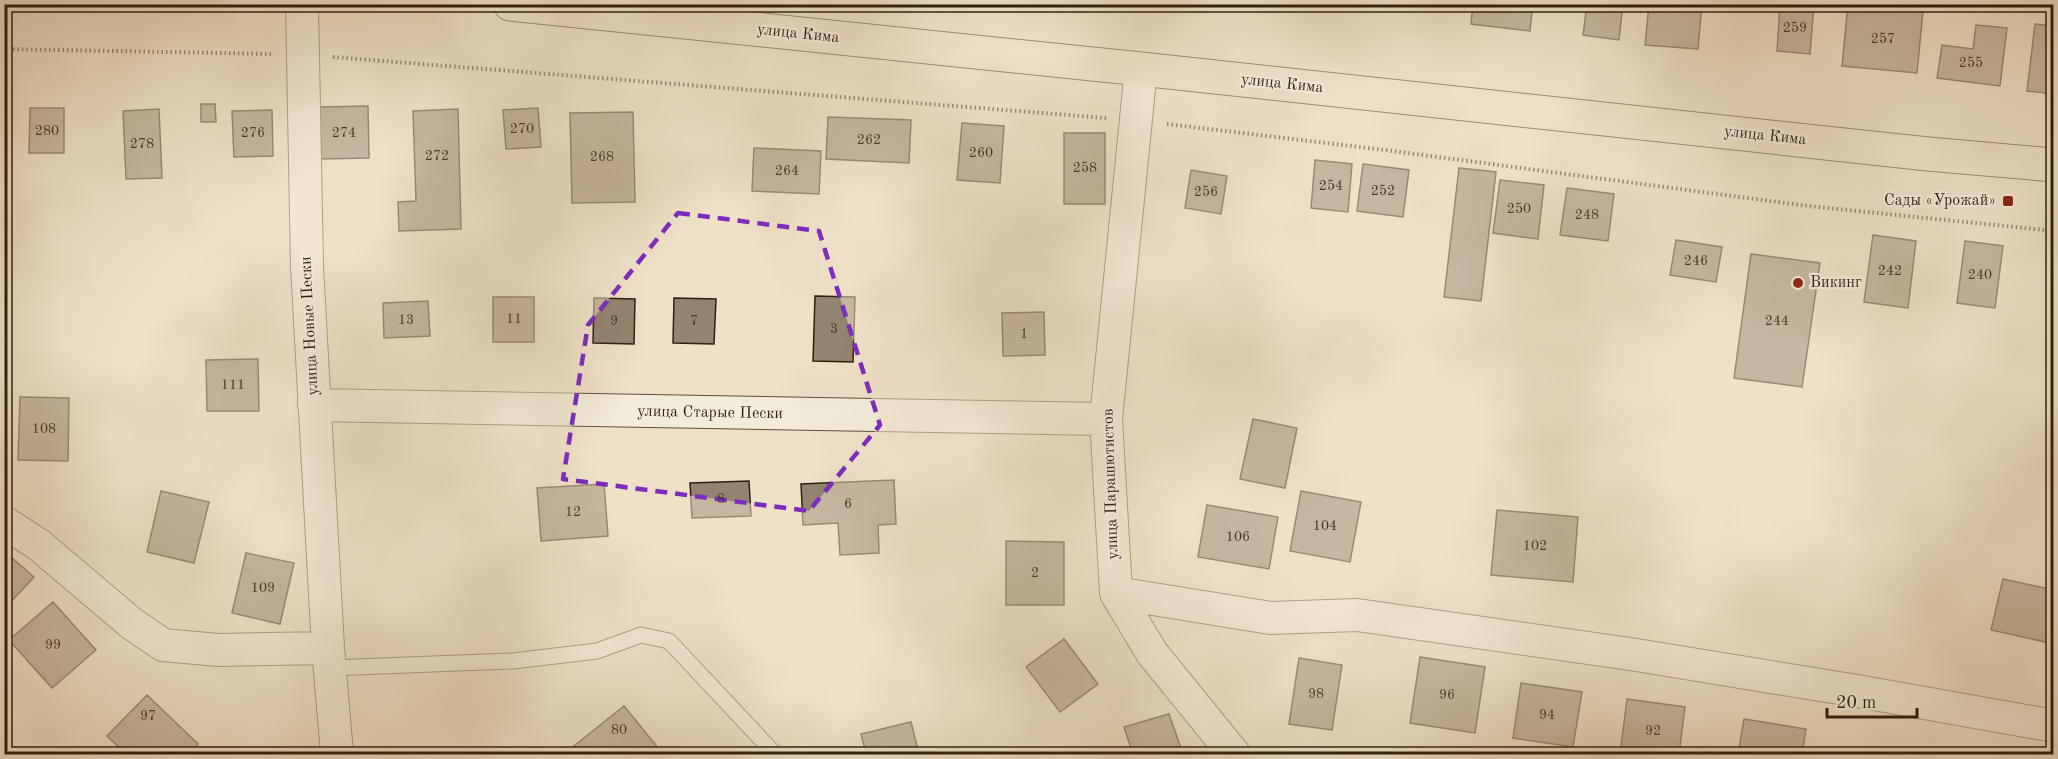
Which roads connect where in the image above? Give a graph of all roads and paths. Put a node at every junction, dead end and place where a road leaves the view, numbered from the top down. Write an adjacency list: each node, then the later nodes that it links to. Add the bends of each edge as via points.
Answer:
1 (302, 4): 4 (street, улица Новые Пески)
2 (510, 4): 5 (main road, улица Кима)
3 (4, 49): 4 (path)
4 (304, 54): 6 (path); 9 (street, улица Новые Пески, via 307,266)
5 (1142, 69): 6 (street, улица Парашютистов); 7 (main road, улица Кима)
6 (1137, 121): 8 (path, via 1808,206); 10 (street, улица Парашютистов)
7 (2054, 165)
8 (2054, 231)
9 (314, 405): 10 (street, улица Старые Пески); 13 (street, улица Новые Пески)
10 (1106, 419): 12 (street, улица Парашютистов)
11 (4, 522): 13 (street, via 39,545 163,645)
12 (1116, 593): 14 (street, via 1270,618 1381,618 1630,654); 17 (street, улица Парашютистов, via 1152,653)
13 (329, 658): 15 (street, улица Новые Пески); 16 (lane, via 513,661 597,651 641,635 669,641)
14 (2054, 726)
15 (337, 754)
16 (775, 754)
17 (1234, 754)

